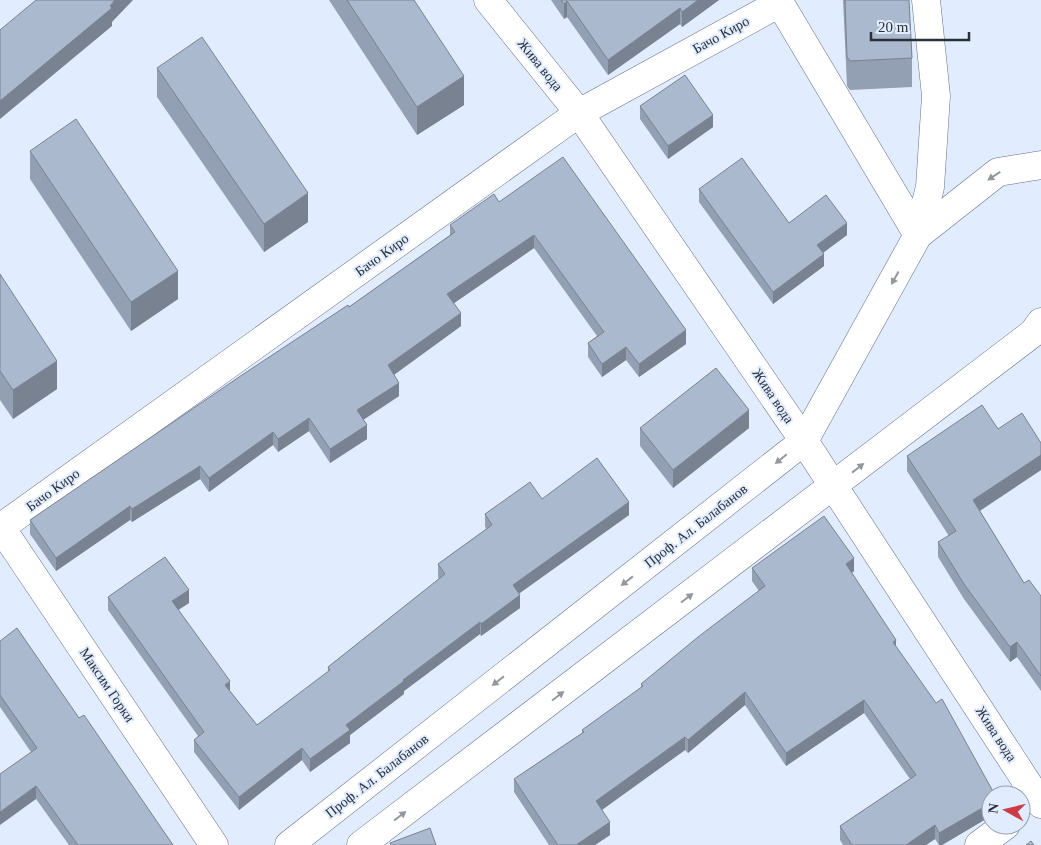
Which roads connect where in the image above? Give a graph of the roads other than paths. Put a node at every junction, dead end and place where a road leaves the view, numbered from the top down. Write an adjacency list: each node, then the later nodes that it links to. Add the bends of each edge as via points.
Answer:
1 (488, 0): 4 (street, Жива вода)
2 (926, 0): 6 (street, via 936,96 930,187)
3 (778, 2): 4 (street, Бачо Киро); 6 (street)
4 (579, 113): 8 (street, Жива вода); 10 (street, Бачо Киро)
5 (1041, 165): 6 (street, Проф. Ал. Балабанов, one-way to 6, via 998,172)
6 (918, 236): 8 (street, Проф. Ал. Балабанов, one-way to 8)
7 (1041, 322): 9 (street, one-way to 7, via 1033,333)
8 (804, 440): 9 (street, Жива вода); 14 (street, Проф. Ал. Балабанов, one-way to 14)
9 (834, 486): 11 (street, Жива вода); 15 (street, one-way to 9)
10 (0, 527): 13 (street, Максим Горки)
11 (1036, 805)
12 (992, 835): 16 (street)
13 (214, 845)
14 (289, 845)
15 (362, 845)
16 (979, 845)

